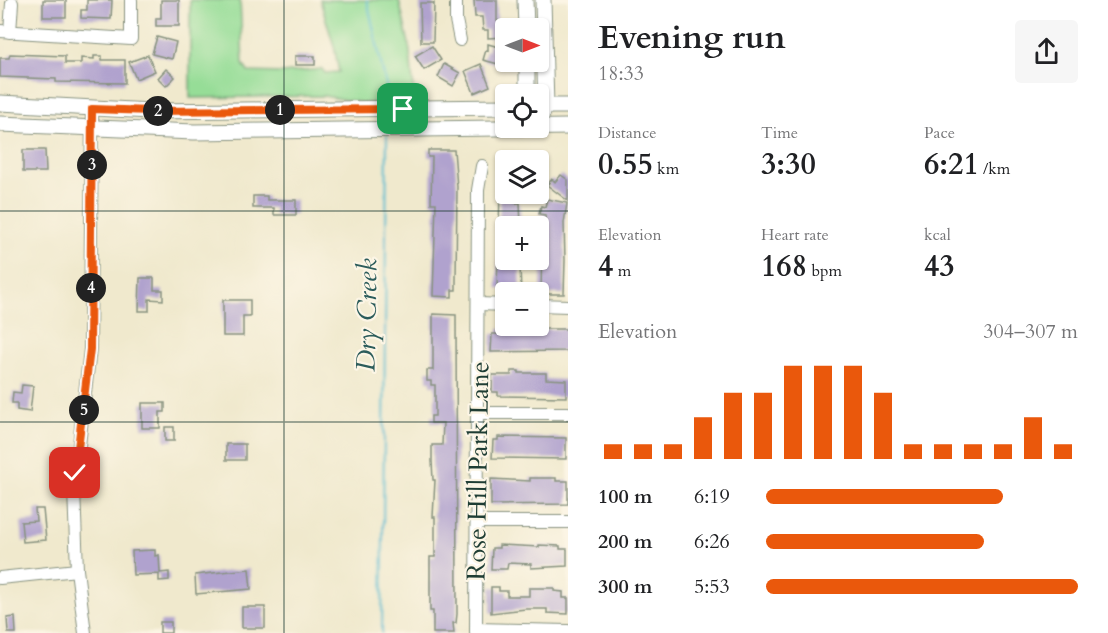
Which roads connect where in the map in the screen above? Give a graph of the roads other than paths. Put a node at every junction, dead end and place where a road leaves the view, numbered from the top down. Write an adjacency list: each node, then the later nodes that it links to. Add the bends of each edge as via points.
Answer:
1 (131, 0): 7 (street, via 131,39)
2 (456, 0): 8 (street)
3 (525, 0): 6 (main road)
4 (543, 0): 9 (main road)
5 (12, 3): 7 (street)
6 (526, 18)
7 (5, 32)
8 (460, 40)
9 (542, 84)
10 (0, 103): 14 (main road)
11 (549, 106): 12 (main road)
12 (568, 106)
13 (495, 107): 14 (main road)
14 (92, 109): 16 (street)
15 (0, 124): 16 (main road)
16 (92, 127): 19 (main road, via 194,132); 29 (street, via 91,320 74,489)
17 (568, 127): 18 (main road)
18 (549, 128)
19 (495, 129)
20 (482, 166): 21 (street, Rose Hill Park Lane, via 478,190)
21 (479, 304): 22 (street); 25 (street, Rose Hill Park Lane)
22 (495, 304)
23 (549, 305): 24 (street)
24 (568, 306)
25 (478, 413): 26 (street); 27 (street, Rose Hill Park Lane)
26 (568, 413)
27 (477, 522): 28 (street); 31 (street, Rose Hill Park Lane)
28 (568, 522)
29 (77, 570): 30 (street); 33 (street)
30 (0, 578)
31 (476, 631): 32 (street)
32 (568, 631)
33 (85, 633)

